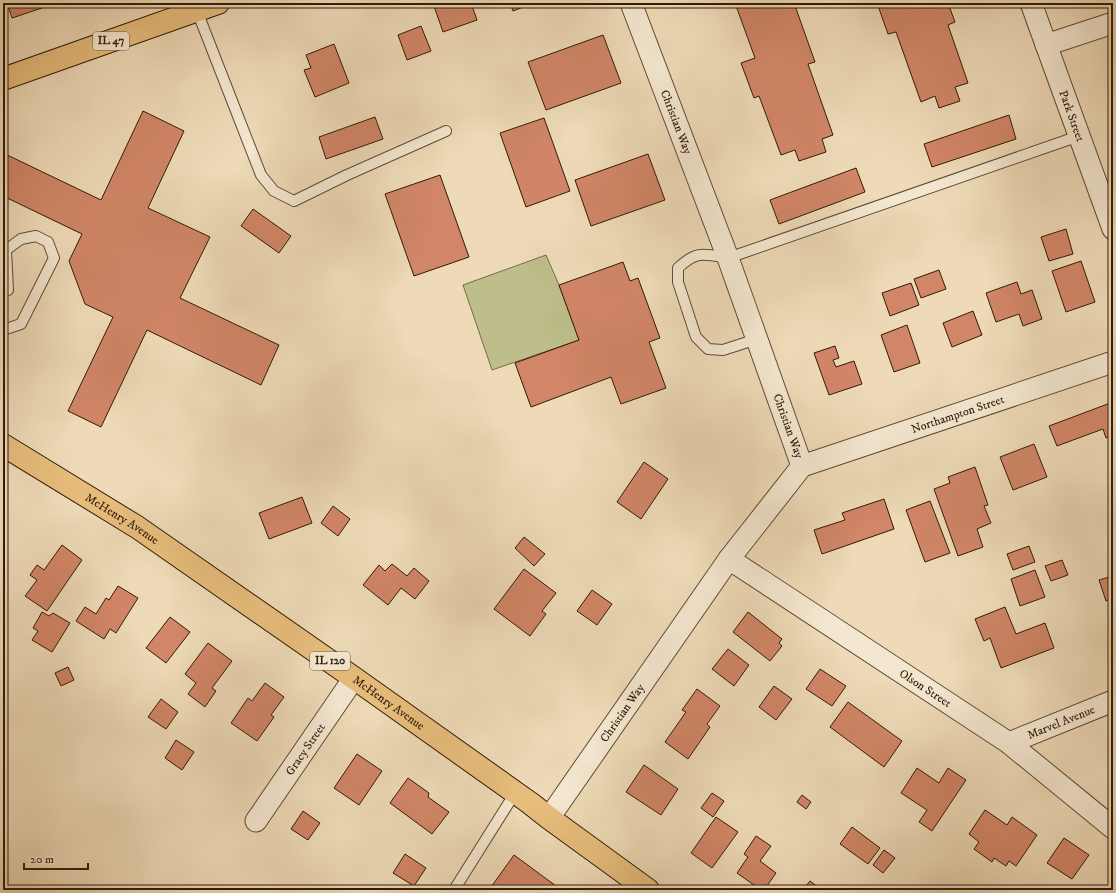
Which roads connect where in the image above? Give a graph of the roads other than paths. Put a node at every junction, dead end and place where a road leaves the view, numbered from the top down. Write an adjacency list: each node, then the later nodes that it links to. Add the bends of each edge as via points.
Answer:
1 (218, 3): 4 (main road, IL 47)
2 (631, 3): 11 (street, Christian Way)
3 (1031, 3): 6 (street, Park Street)
4 (197, 10): 7 (main road, IL 47); 8 (lane, via 261,175 274,191 294,201)
5 (1113, 23): 6 (street)
6 (1046, 45): 9 (street, Park Street)
7 (3, 79)
8 (446, 131)
9 (1079, 136): 10 (street, Park Street); 11 (lane)
10 (1113, 229)
11 (728, 258): 14 (street, Christian Way); 14 (lane, via 702,254 687,259 678,268 678,282 696,337 708,349 723,350)
12 (3, 292): 13 (lane, via 8,290 6,250 21,239 36,236 48,242 54,258 21,324)
13 (3, 330)
14 (757, 339): 17 (street, Christian Way)
15 (1113, 362): 17 (street, Northampton Street)
16 (3, 445): 19 (main road, McHenry Avenue / IL 120, via 137,527)
17 (802, 466): 18 (street, Christian Way)
18 (729, 559): 21 (street, Olson Street); 23 (street, Christian Way)
19 (354, 678): 22 (main road, McHenry Avenue / IL 120); 24 (street, Gracy Street)
20 (1113, 701): 21 (street, Marvel Avenue)
21 (1009, 743): 25 (street, Olson Street)
22 (516, 793): 23 (main road, McHenry Avenue / IL 120); 26 (lane)
23 (549, 818): 27 (main road, McHenry Avenue / IL 120)
24 (256, 821)
25 (1113, 828)
26 (454, 890)
27 (648, 890)

